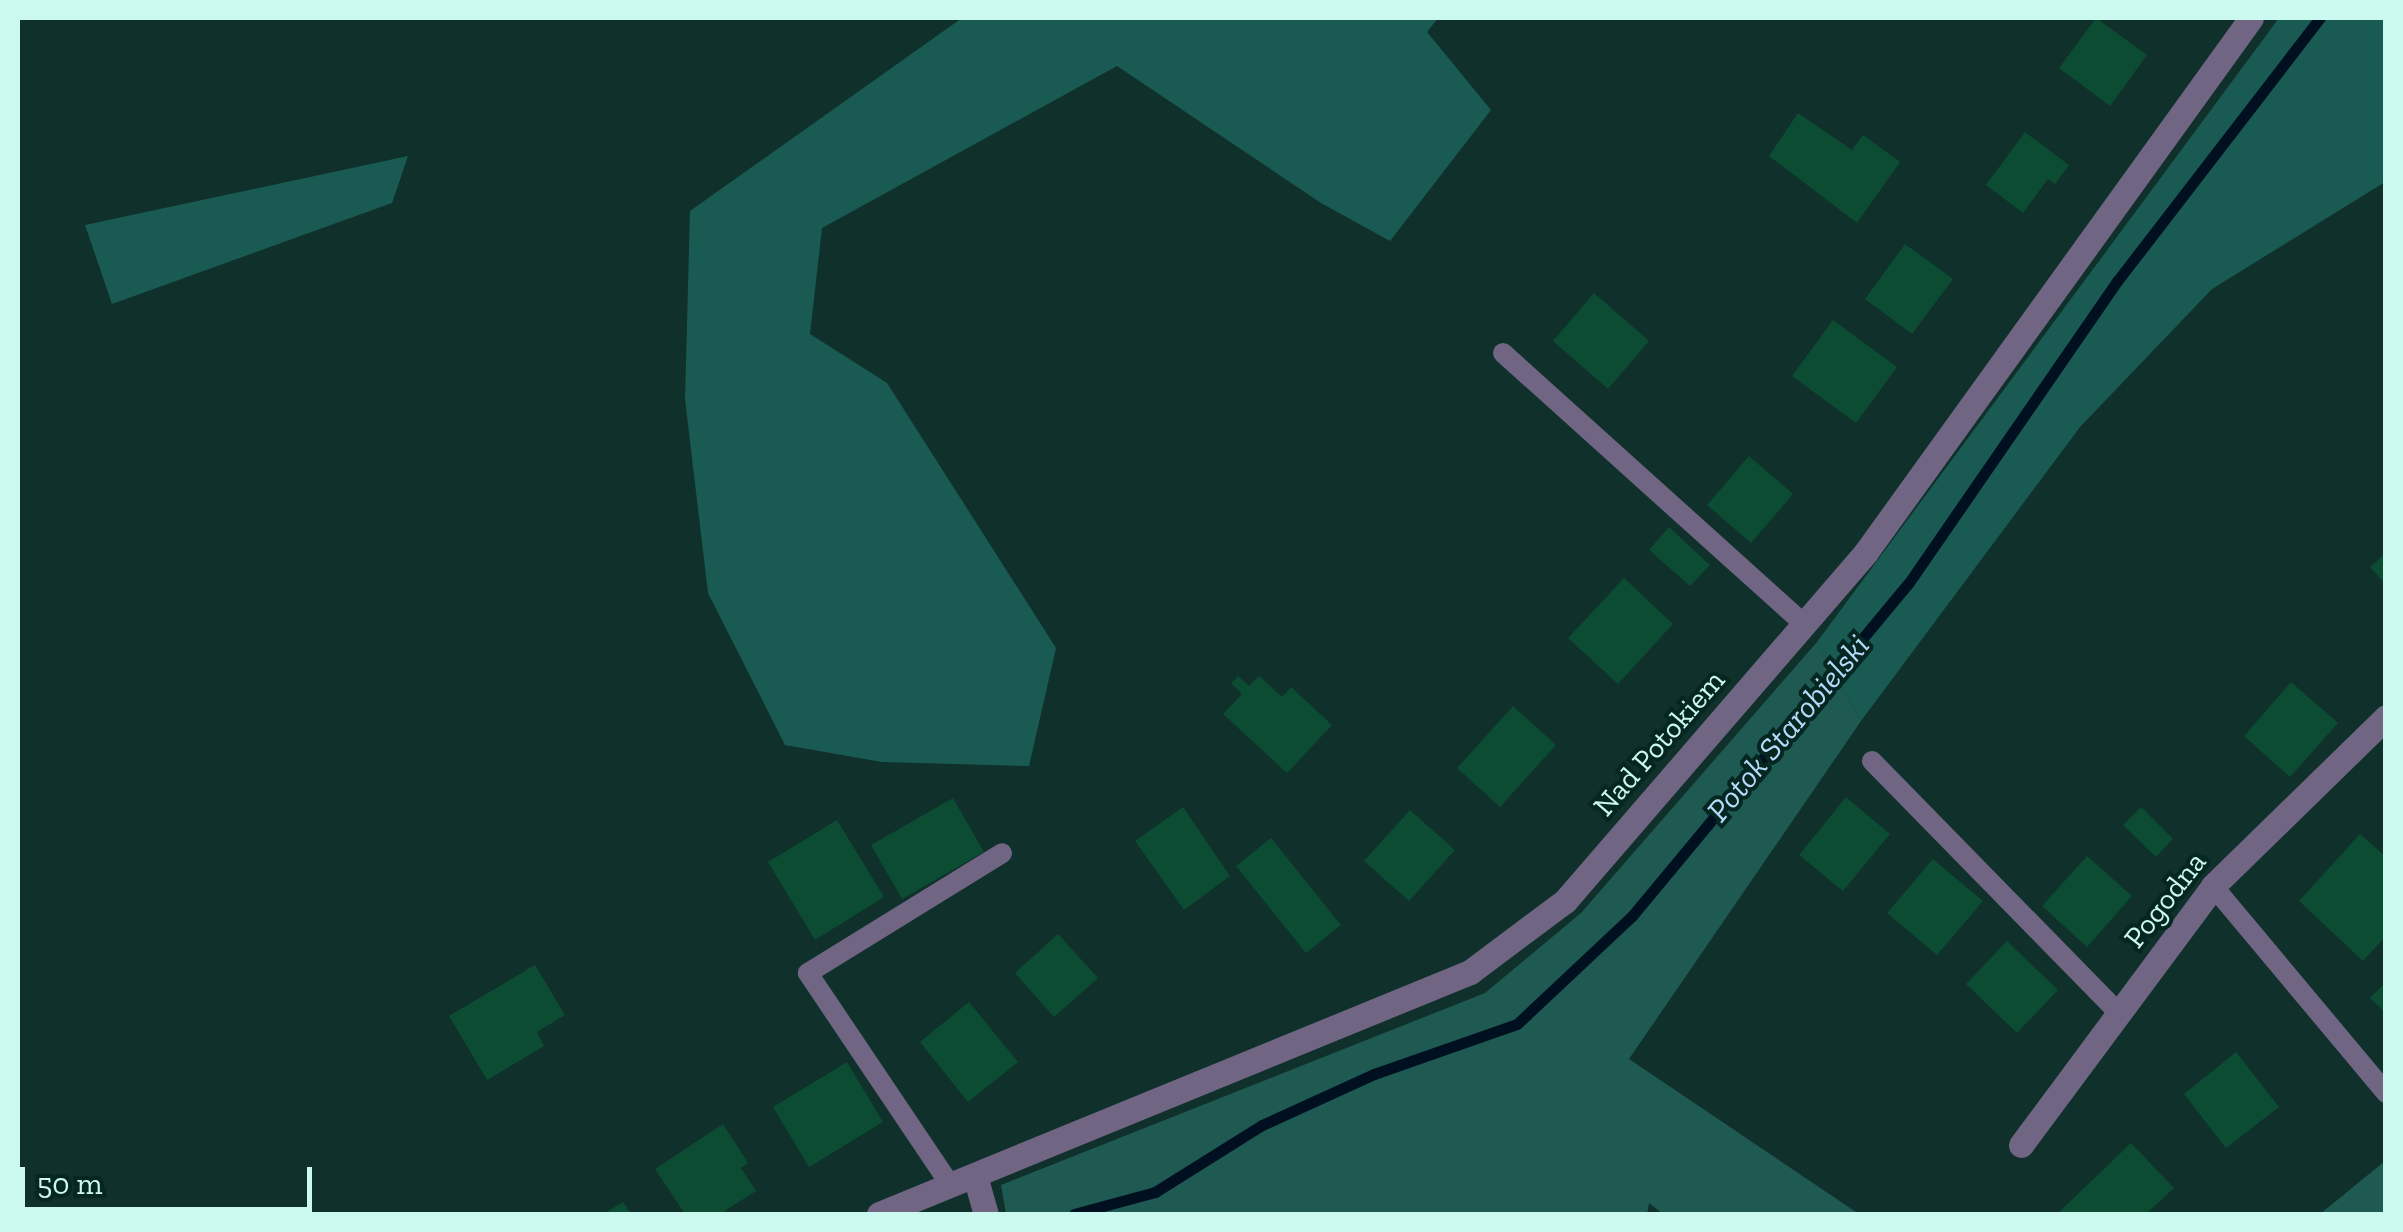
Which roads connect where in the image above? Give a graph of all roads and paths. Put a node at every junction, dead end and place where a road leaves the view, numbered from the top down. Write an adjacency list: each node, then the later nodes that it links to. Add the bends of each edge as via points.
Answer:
1 (2251, 18): 3 (street, Nad Potokiem, via 1866,552)
2 (1503, 353): 3 (lane)
3 (1805, 624): 11 (street, Nad Potokiem, via 1566,901 1470,972)
4 (2386, 717): 7 (street, Pogodna)
5 (1872, 761): 8 (lane)
6 (1002, 853): 12 (lane, via 808,973)
7 (2213, 886): 8 (street, Pogodna); 9 (lane)
8 (2118, 1013): 10 (street, Pogodna)
9 (2386, 1093)
10 (2020, 1145)
11 (975, 1176): 12 (street, Nad Potokiem); 14 (street)
12 (949, 1183): 13 (street, Nad Potokiem)
13 (878, 1214)
14 (986, 1214)

